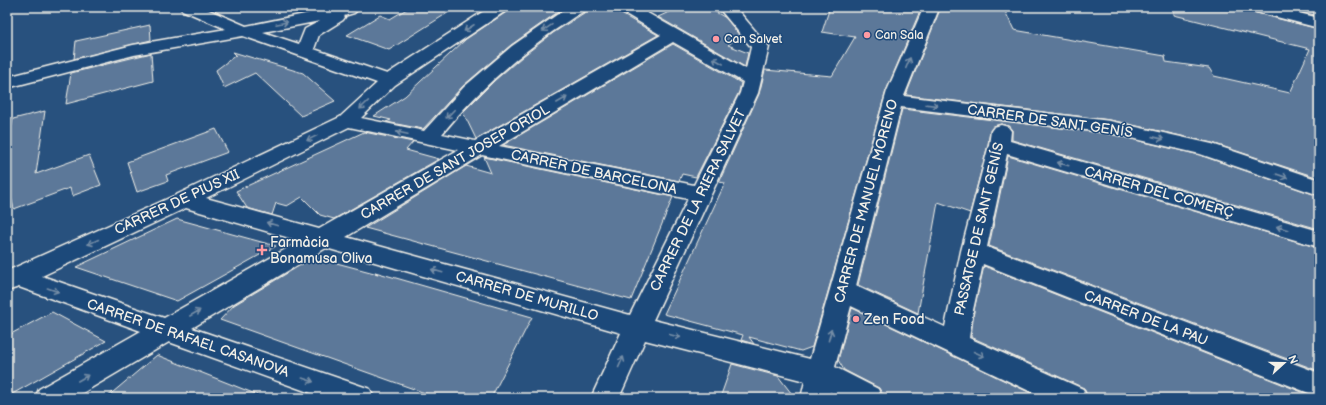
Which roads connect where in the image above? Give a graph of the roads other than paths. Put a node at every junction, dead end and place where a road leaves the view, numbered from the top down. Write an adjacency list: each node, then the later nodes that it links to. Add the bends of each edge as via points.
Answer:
1 (188, 7): 10 (street)
2 (501, 7): 14 (street, CARRER DE PIUS XII, one-way to 14)
3 (580, 7): 19 (street, one-way to 19, via 527,42 495,69)
4 (625, 7): 11 (street)
5 (726, 7): 13 (street, CARRER DE LA RIERA SALVET, via 760,47)
6 (930, 7): 16 (street, CARRER DE MANUEL MORENO, one-way to 6)
7 (1255, 7): 9 (street)
8 (350, 8): 10 (street, one-way to 8); 12 (street, via 311,33)
9 (1319, 23)
10 (244, 31): 12 (street); 15 (street, via 133,50)
11 (673, 35): 13 (street, one-way to 11); 21 (street, CARRER DE SANT JOSEP ORIOL, one-way to 11)
12 (305, 52): 14 (street)
13 (752, 80): 23 (street, CARRER DE LA RIERA SALVET, via 749,93)
14 (389, 81): 18 (street, CARRER DE PIUS XII, one-way to 18)
15 (7, 83)
16 (894, 100): 17 (street, CARRER DE SANT GENÍS, one-way to 17); 29 (street, CARRER DE MANUEL MORENO)
17 (1004, 114): 20 (street, PASSATGE DE SANT GENÍS); 22 (street, CARRER DE SANT GENÍS, one-way to 22, via 1110,128 1205,149)
18 (347, 121): 19 (street, CARRER DE BARCELONA, one-way to 18); 24 (street, CARRER DE PIUS XII, one-way to 24)
19 (429, 138): 21 (street, CARRER DE BARCELONA)
20 (999, 145): 26 (street, CARRER DEL COMERÇ, one-way to 20); 27 (street, PASSATGE DE SANT GENÍS)
21 (480, 148): 23 (street, CARRER DE BARCELONA); 25 (street, CARRER DE SANT JOSEP ORIOL)
22 (1319, 188)
23 (701, 194): 30 (street, CARRER DE LA RIERA SALVET)
24 (184, 200): 25 (street, CARRER DE MURILLO, one-way to 24); 28 (street, CARRER DE PIUS XII, one-way to 28)
25 (323, 239): 30 (street, CARRER DE MURILLO, one-way to 25); 31 (street, CARRER DE SANT JOSEP ORIOL, one-way to 25)
26 (1319, 239)
27 (973, 251): 32 (street, PASSATGE DE SANT GENÍS); 33 (street, CARRER DE LA PAU)
28 (12, 279): 31 (street, CARRER DE RAFAEL CASANOVA, one-way to 31)
29 (842, 291): 32 (street); 34 (street, CARRER DE MANUEL MORENO, one-way to 29)
30 (637, 327): 34 (street, CARRER DE MURILLO, one-way to 34); 37 (street, CARRER DE LA RIERA SALVET, one-way to 30)
31 (166, 330): 35 (street, CARRER DE SANT JOSEP ORIOL, one-way to 31); 36 (street, CARRER DE RAFAEL CASANOVA, one-way to 36)
32 (954, 343): 39 (street, one-way to 39)
33 (1319, 385)
34 (817, 386): 38 (street, CARRER DE MURILLO)
35 (49, 398)
36 (360, 398)
37 (605, 398)
38 (868, 398)
39 (1073, 398)

